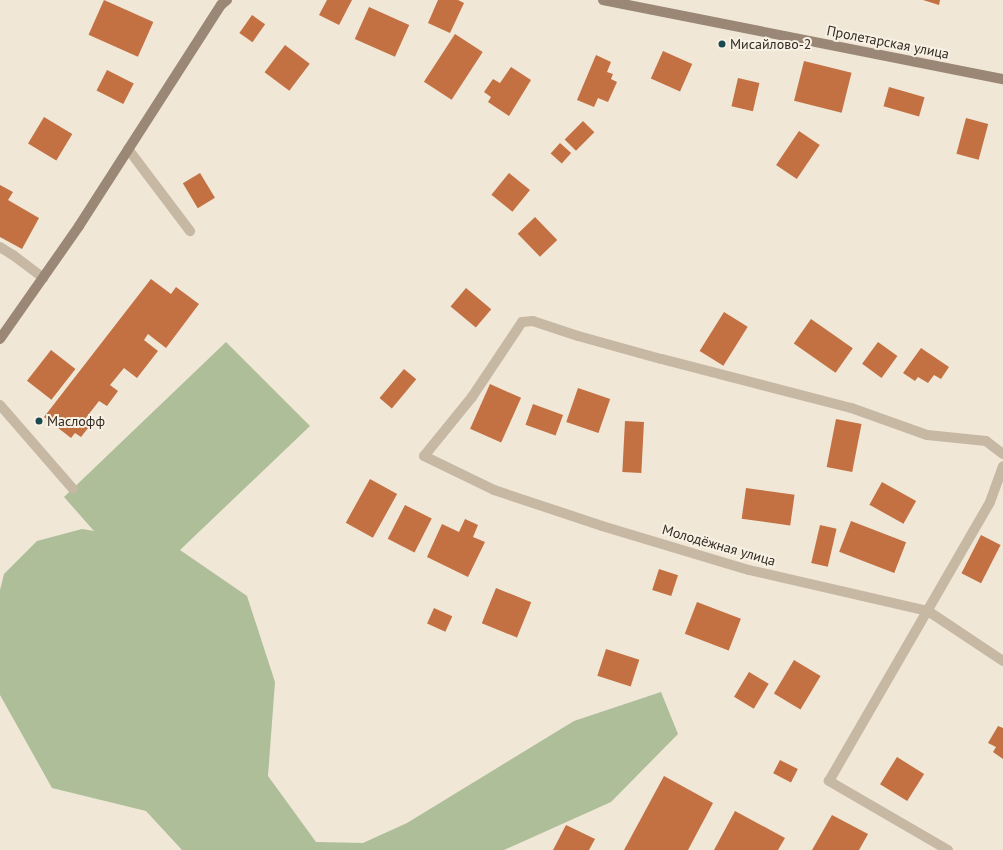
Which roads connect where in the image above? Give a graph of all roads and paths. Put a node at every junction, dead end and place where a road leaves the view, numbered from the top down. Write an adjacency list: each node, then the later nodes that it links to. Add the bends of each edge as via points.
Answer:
1 (227, 0): 4 (main road, via 221,5)
2 (603, 0): 3 (main road, Пролетарская улица)
3 (1003, 79)
4 (128, 149): 5 (street); 7 (main road)
5 (190, 231)
6 (0, 247): 7 (street)
7 (43, 278): 8 (main road)
8 (0, 339)
9 (0, 405): 12 (street)
10 (1003, 454): 13 (street, Молодёжная улица, via 986,441 927,436 851,408 661,359 533,321 522,322 472,397 424,456 494,490 602,526 749,570)
11 (1003, 466): 13 (street, via 990,502)
12 (73, 488)
13 (928, 611): 14 (street, Молодёжная улица); 15 (street, via 829,781)
14 (1003, 661)
15 (948, 850)

